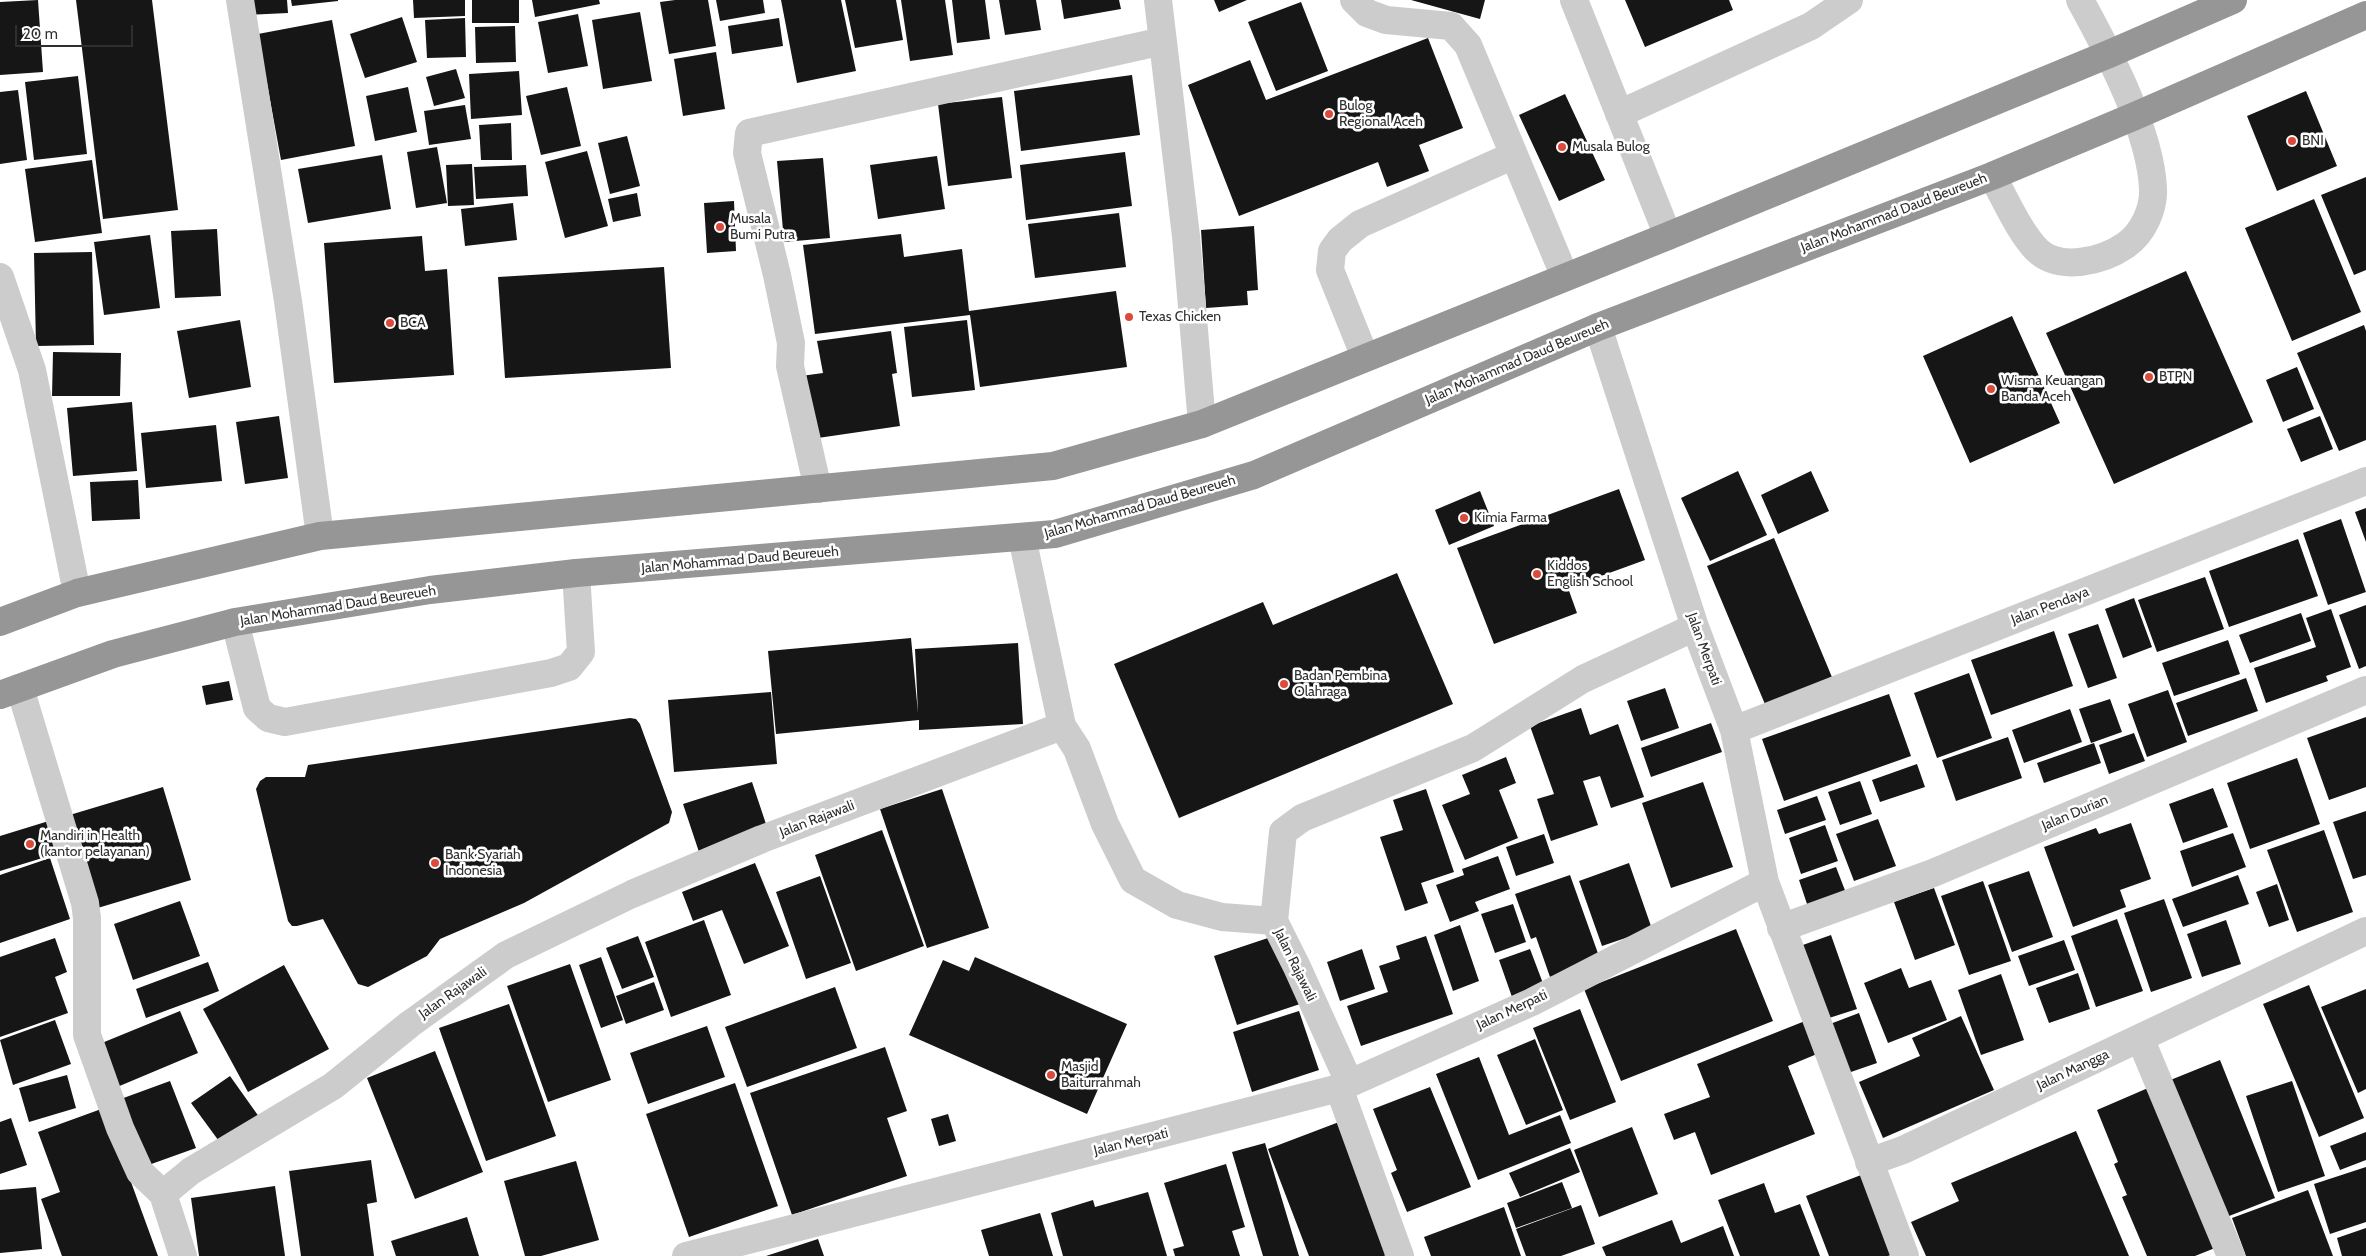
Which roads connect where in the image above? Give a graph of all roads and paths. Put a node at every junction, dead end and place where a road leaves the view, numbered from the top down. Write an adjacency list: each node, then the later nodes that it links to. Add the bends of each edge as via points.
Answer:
1 (240, 0): 23 (street, via 288,301)
2 (1158, 0): 9 (street)
3 (1354, 0): 13 (street, via 1367,14 1386,20 1451,26 1468,45)
4 (1574, 0): 11 (street)
5 (1849, 0): 11 (street, via 1811,26)
6 (2080, 0): 10 (street)
7 (2232, 0): 10 (highway)
8 (2366, 15): 12 (highway, Jalan Mohammad Daud Beureueh)
9 (1163, 41): 20 (street, via 1186,236); 22 (street, via 749,133 747,153 777,275 791,343 790,366)
10 (2110, 54): 12 (street); 15 (highway)
11 (1619, 114): 15 (street)
12 (2135, 116): 14 (highway, Jalan Mohammad Daud Beureueh); 14 (street, via 2151,170 2154,191 2151,210 2126,245 2096,259 2054,260 2038,251)
13 (1514, 155): 17 (street); 19 (street, via 1360,224 1340,240 1332,251 1330,270)
14 (1992, 176): 18 (highway, Jalan Mohammad Daud Beureueh)
15 (1668, 236): 17 (highway)
16 (0, 277): 26 (street, via 32,370)
17 (1565, 277): 19 (highway)
18 (1598, 327): 24 (highway, Jalan Mohammad Daud Beureueh, via 1254,475 1055,534); 29 (street, Jalan Merpati)
19 (1365, 357): 20 (highway)
20 (1202, 424): 22 (highway, via 1053,466)
21 (2366, 481): 33 (street, Jalan Pendaya)
22 (818, 489): 23 (highway)
23 (320, 536): 26 (highway)
24 (1022, 537): 25 (highway, Jalan Mohammad Daud Beureueh); 32 (street)
25 (576, 574): 28 (highway, Jalan Mohammad Daud Beureueh, via 430,590); 28 (street, via 581,652 569,667 285,722 268,718 257,708)
26 (76, 593): 27 (highway)
27 (0, 622)
28 (235, 622): 31 (highway, Jalan Mohammad Daud Beureueh, via 113,654)
29 (1695, 627): 33 (street, Jalan Merpati); 35 (street, via 1583,679 1473,748 1302,818 1283,832)
30 (2366, 690): 36 (street, Jalan Durian, via 1933,873)
31 (10, 691): 41 (street, via 84,903 87,918 87,1034 120,1128 140,1172)
32 (1062, 726): 35 (street, Jalan Rajawali, via 1077,749 1105,824 1133,880 1177,905 1222,917); 41 (street, Jalan Rajawali, via 762,839 632,894 506,955 410,1024 333,1086 192,1170)
33 (1734, 730): 34 (street, Jalan Merpati)
34 (1765, 882): 36 (street); 39 (street, Jalan Merpati, via 1532,1002)
35 (1274, 921): 39 (street, Jalan Rajawali, via 1297,967)
36 (1781, 928): 40 (street)
37 (2366, 931): 38 (street, Jalan Mangga)
38 (2140, 1038): 40 (street, Jalan Mangga, via 1903,1150); 47 (street)
39 (1344, 1085): 42 (street, Jalan Merpati); 45 (street, Jalan Rajawali)
40 (1869, 1162): 46 (street)
41 (163, 1194): 43 (street)
42 (744, 1249): 44 (street, Jalan Merpati)
43 (183, 1256)
44 (686, 1256)
45 (1400, 1256)
46 (1905, 1256)
47 (2231, 1256)

